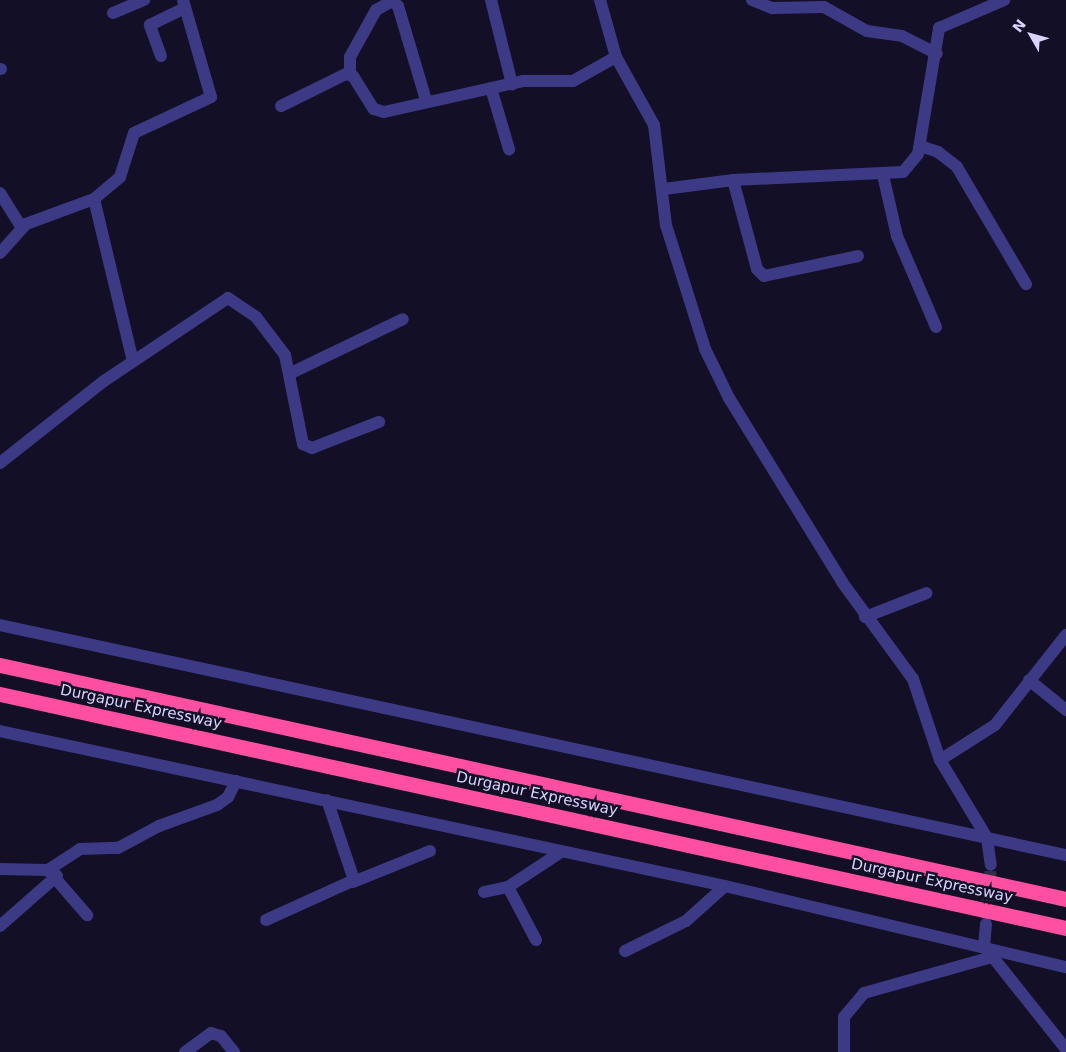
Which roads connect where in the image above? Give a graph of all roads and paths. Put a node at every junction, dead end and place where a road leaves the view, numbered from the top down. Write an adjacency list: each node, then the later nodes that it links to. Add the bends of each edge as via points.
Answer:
1 (144, 0): 7 (street)
2 (491, 0): 12 (street)
3 (600, 0): 10 (street)
4 (752, 0): 8 (street, via 772,8 824,7 867,30 902,36)
5 (1004, 0): 8 (street, via 941,25)
6 (184, 4): 9 (street, via 150,25); 22 (street, via 210,97 134,133 120,177)
7 (113, 13)
8 (937, 54): 16 (street)
9 (161, 56)
10 (616, 57): 12 (street, via 573,80); 20 (street, via 654,125)
11 (350, 74): 14 (street, via 378,111); 14 (street, via 350,57 376,10 392,2 398,6); 15 (street)
12 (512, 84): 13 (street)
13 (491, 88): 14 (street); 17 (street)
14 (426, 100)
15 (281, 106)
16 (920, 146): 18 (street, via 910,167); 26 (street, via 938,152 957,167)
17 (509, 149)
18 (883, 175): 19 (street); 28 (street, via 897,236)
19 (733, 180): 20 (street); 25 (street, via 757,269 764,276)
20 (664, 189): 34 (street, via 666,225 685,297 716,374)
21 (0, 193): 23 (street)
22 (94, 199): 23 (street); 29 (street)
23 (21, 227): 24 (street)
24 (0, 253)
25 (858, 256)
26 (1026, 284)
27 (403, 319): 30 (street)
28 (936, 327)
29 (133, 361): 30 (street, via 228,298 270,332); 32 (street)
30 (290, 373): 31 (street, via 306,446)
31 (379, 422)
32 (0, 464)
33 (926, 593): 34 (street)
34 (865, 617): 42 (street, via 913,679)
35 (0, 626): 45 (street)
36 (1066, 635): 38 (street)
37 (0, 666): 56 (highway, Durgapur Expressway)
38 (1029, 680): 40 (street); 42 (street, via 987,732)
39 (0, 694): 61 (highway, Durgapur Expressway)
40 (1066, 710)
41 (0, 731): 43 (street)
42 (940, 760): 45 (street)
43 (236, 781): 44 (street); 51 (street, via 223,802 158,826 118,848 80,849)
44 (327, 800): 47 (street); 52 (street, via 354,871)
45 (987, 838): 48 (street); 49 (street)
46 (430, 851): 52 (street)
47 (561, 852): 53 (street); 54 (street)
48 (1066, 855)
49 (991, 865)
50 (0, 869): 51 (street)
51 (52, 873): 57 (street); 60 (street)
52 (353, 882): 58 (street)
53 (725, 886): 63 (street); 64 (street, via 686,921)
54 (508, 887): 55 (street); 62 (street)
55 (484, 892)
56 (1066, 899)
57 (87, 915)
58 (266, 920)
59 (986, 924): 63 (street)
60 (0, 926)
61 (1066, 928)
62 (536, 940)
63 (984, 946): 65 (street); 66 (street)
64 (625, 951)
65 (992, 957): 67 (street); 70 (street, via 864,993 844,1017)
66 (1066, 967)
67 (1066, 1049)
68 (185, 1052): 69 (street, via 212,1033 221,1036)
69 (234, 1052)
70 (844, 1052)

